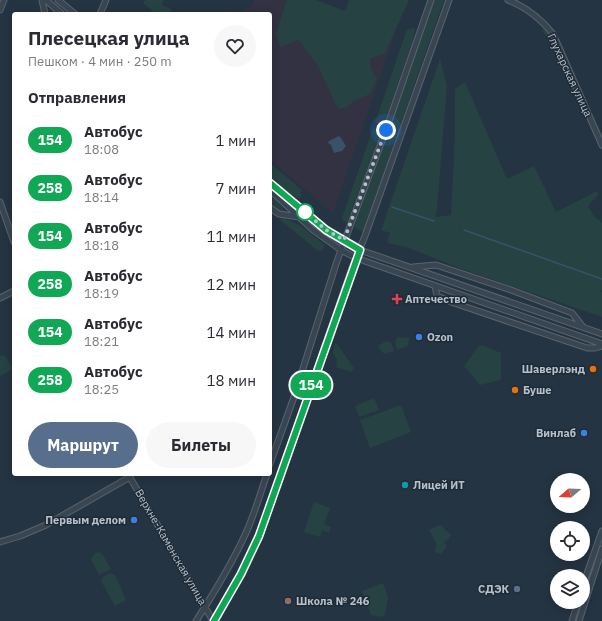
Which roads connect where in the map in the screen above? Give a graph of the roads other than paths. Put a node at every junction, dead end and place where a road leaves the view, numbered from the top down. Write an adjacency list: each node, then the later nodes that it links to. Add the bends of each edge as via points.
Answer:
1 (4, 0): 9 (street)
2 (42, 0): 10 (street)
3 (46, 0): 11 (street)
4 (58, 0): 12 (street)
5 (106, 0): 13 (street)
6 (431, 0): 21 (street)
7 (449, 0): 23 (street)
8 (508, 0): 14 (street, Глухарская улица, via 536,16 553,34)
9 (0, 10)
10 (45, 12)
11 (60, 12)
12 (72, 12)
13 (101, 12)
14 (602, 145)
15 (272, 185): 21 (street, via 326,230)
16 (272, 192): 19 (street)
17 (0, 202): 20 (street)
18 (272, 209): 19 (street, via 279,214)
19 (299, 217): 22 (street)
20 (12, 236)
21 (344, 240): 22 (street); 23 (street)
22 (342, 250): 24 (street); 32 (street)
23 (360, 250): 24 (street); 25 (street)
24 (356, 258): 26 (street); 43 (street, via 259,536 241,574)
25 (411, 268): 29 (street); 29 (street, via 436,265 511,290 572,313)
26 (435, 286): 31 (street); 31 (street, via 437,296 454,303 586,348)
27 (12, 292): 28 (street)
28 (0, 298)
29 (584, 328): 30 (street)
30 (602, 334)
31 (602, 345)
32 (272, 458)
33 (127, 476): 37 (street, via 46,525)
34 (130, 476): 40 (street, Верхне-Каменская улица)
35 (266, 476): 40 (street, via 246,533)
36 (602, 531): 39 (street)
37 (0, 542)
38 (602, 549): 45 (street)
39 (589, 569)
40 (205, 607): 42 (street); 43 (street, Верхне-Каменская улица)
41 (576, 609): 44 (street)
42 (196, 621)
43 (213, 621)
44 (572, 621)
45 (579, 621)

